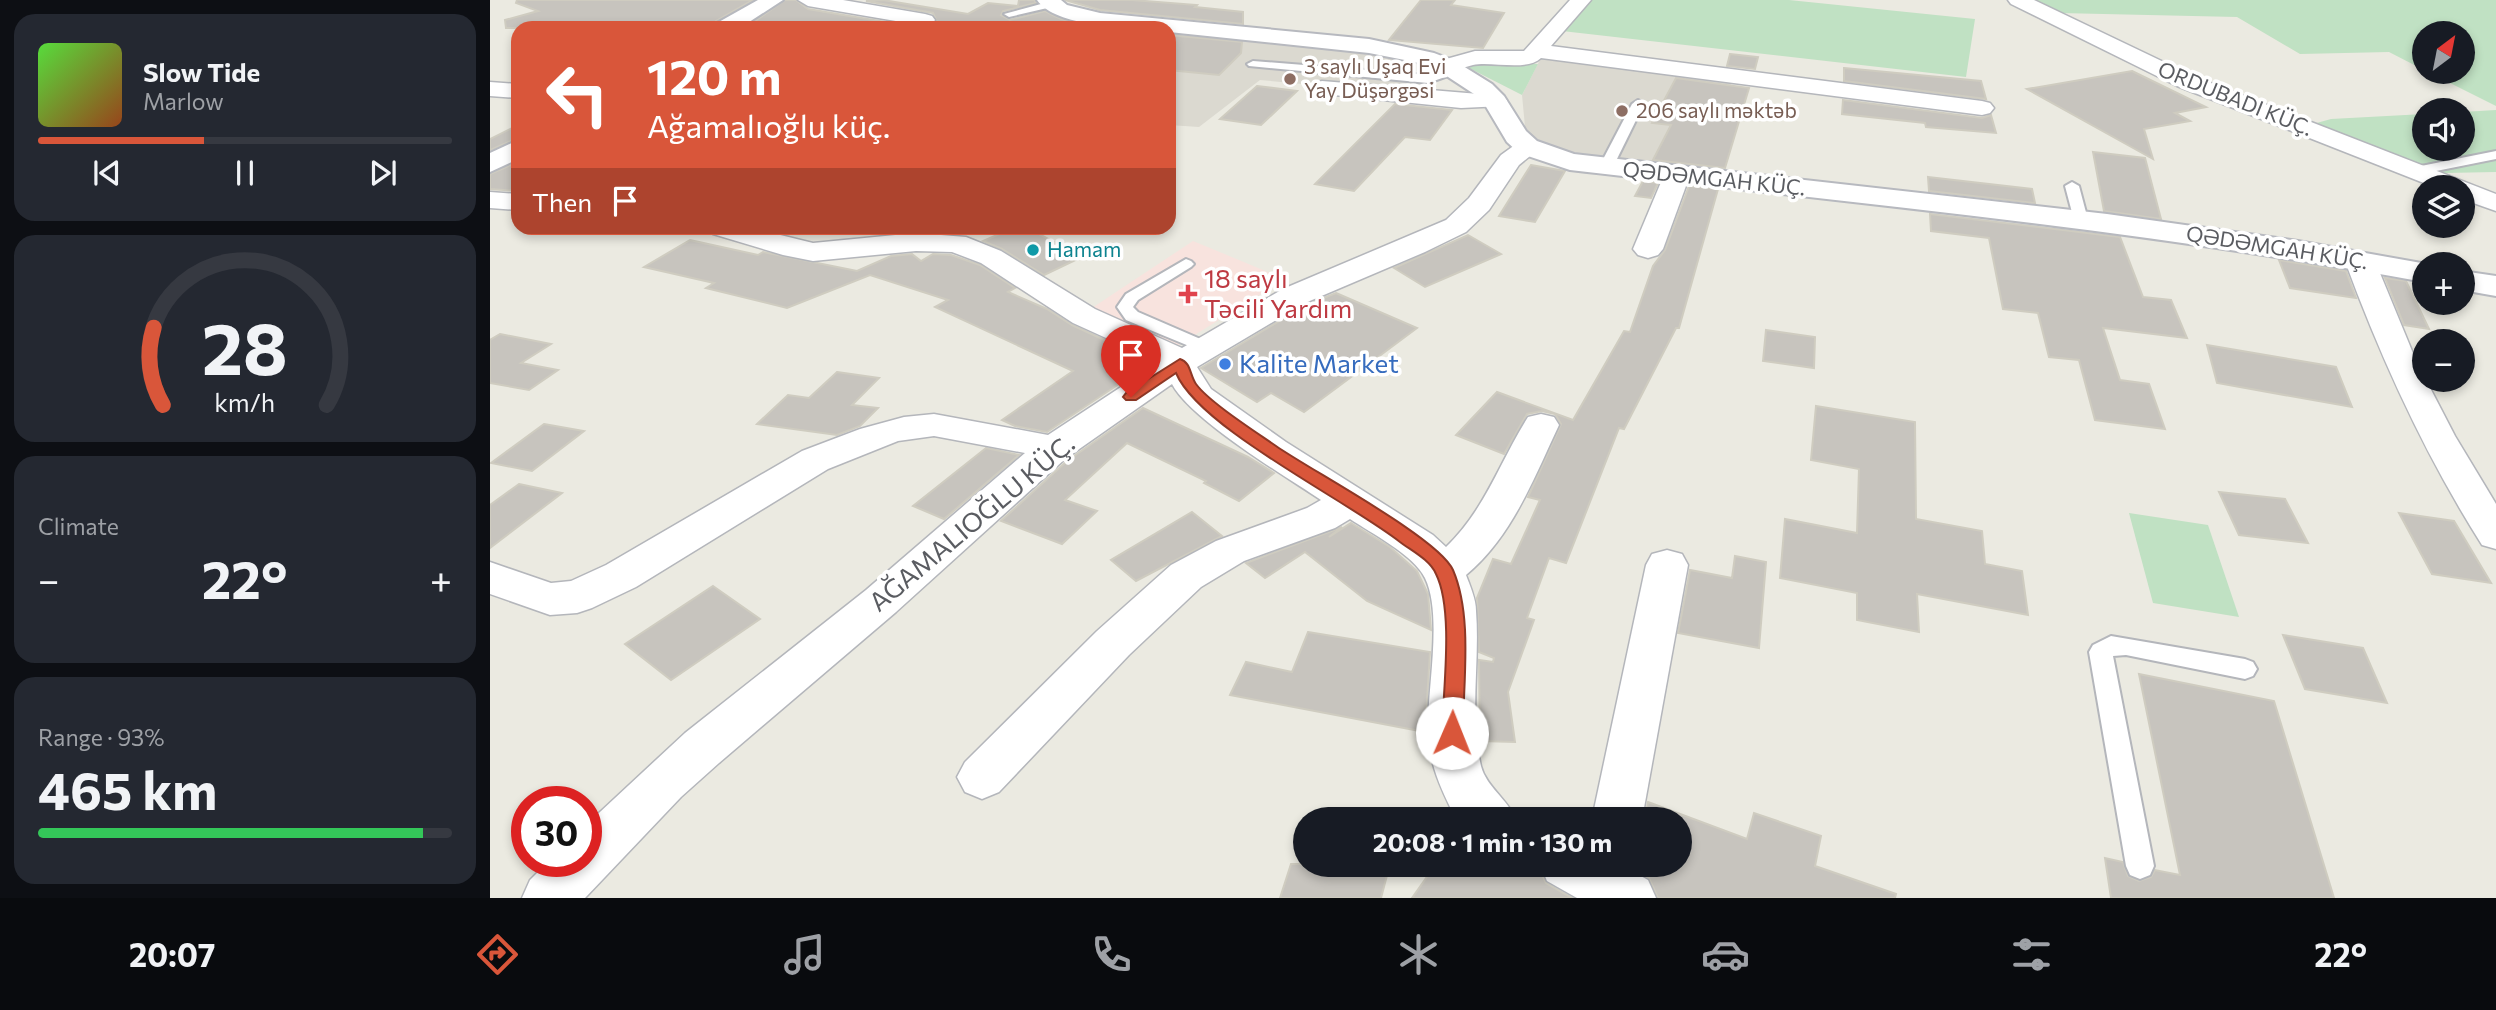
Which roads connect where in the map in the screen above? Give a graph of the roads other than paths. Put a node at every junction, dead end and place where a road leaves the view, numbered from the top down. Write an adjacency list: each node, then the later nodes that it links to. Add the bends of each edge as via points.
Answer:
1 (773, 0): 8 (street)
2 (808, 0): 7 (street)
3 (1581, 0): 11 (street)
4 (2018, 0): 25 (street, ORDUBADI KÜÇ., via 2185,81)
5 (1050, 2): 6 (lane); 9 (street, via 1071,13)
6 (1009, 14)
7 (925, 20)
8 (737, 21)
9 (1119, 21)
10 (1176, 27): 13 (street, via 1392,49)
11 (1536, 51): 13 (street, via 1523,58 1475,58); 19 (street)
12 (1253, 64): 13 (lane, via 1428,79)
13 (1451, 68): 17 (street)
14 (1322, 88): 17 (street)
15 (490, 89): 16 (street)
16 (511, 90)
17 (1495, 100): 20 (street, via 1516,136)
18 (1638, 104): 24 (lane)
19 (1982, 108)
20 (1528, 147): 24 (street, QƏDƏMGAH KÜÇ., via 1555,159); 43 (street, via 1510,160 1479,204 1456,226 1294,296)
21 (511, 152): 23 (street)
22 (2496, 155): 25 (lane)
23 (490, 164)
24 (1606, 166): 26 (street, QƏDƏMGAH KÜÇ.)
25 (2416, 171): 27 (street, ORDUBADI KÜÇ.)
26 (1677, 175): 33 (street, QƏDƏMGAH KÜÇ.); 37 (street)
27 (2426, 175)
28 (2072, 186): 33 (lane)
29 (2475, 195): 32 (street)
30 (490, 200): 31 (street)
31 (511, 202)
32 (2496, 203)
33 (2081, 220): 38 (street, QƏDƏMGAH KÜÇ.)
34 (746, 235): 35 (street, via 813,252)
35 (947, 235)
36 (957, 235): 43 (street, via 1067,306 1167,351)
37 (1648, 249)
38 (2360, 261): 40 (street, QƏDƏMGAH KÜÇ.); 47 (street, via 2390,343 2421,407)
39 (1186, 264): 43 (lane, via 1125,307)
40 (2412, 271)
41 (2475, 282): 42 (street)
42 (2496, 286)
43 (1193, 356): 45 (street); 46 (street, via 1190,387 1199,397 1273,452)
44 (1541, 425): 49 (street, via 1482,537)
45 (1052, 450): 50 (street, via 1031,442 919,425 815,460 621,576 577,597 550,599); 55 (street, via 881,601 702,748)
46 (1351, 501): 49 (street, via 1419,545); 52 (street, via 1321,518 1230,551 1186,576 1113,643)
47 (2496, 535)
48 (1667, 565): 54 (street)
49 (1444, 570): 53 (street, via 1455,608 1452,733 1458,773)
50 (490, 578)
51 (2245, 669): 56 (lane, via 2126,646 2111,645 2101,652)
52 (982, 777)
53 (1480, 807)
54 (1619, 807)
55 (602, 845)
56 (2140, 866)
57 (570, 877): 58 (street)
58 (549, 898)

